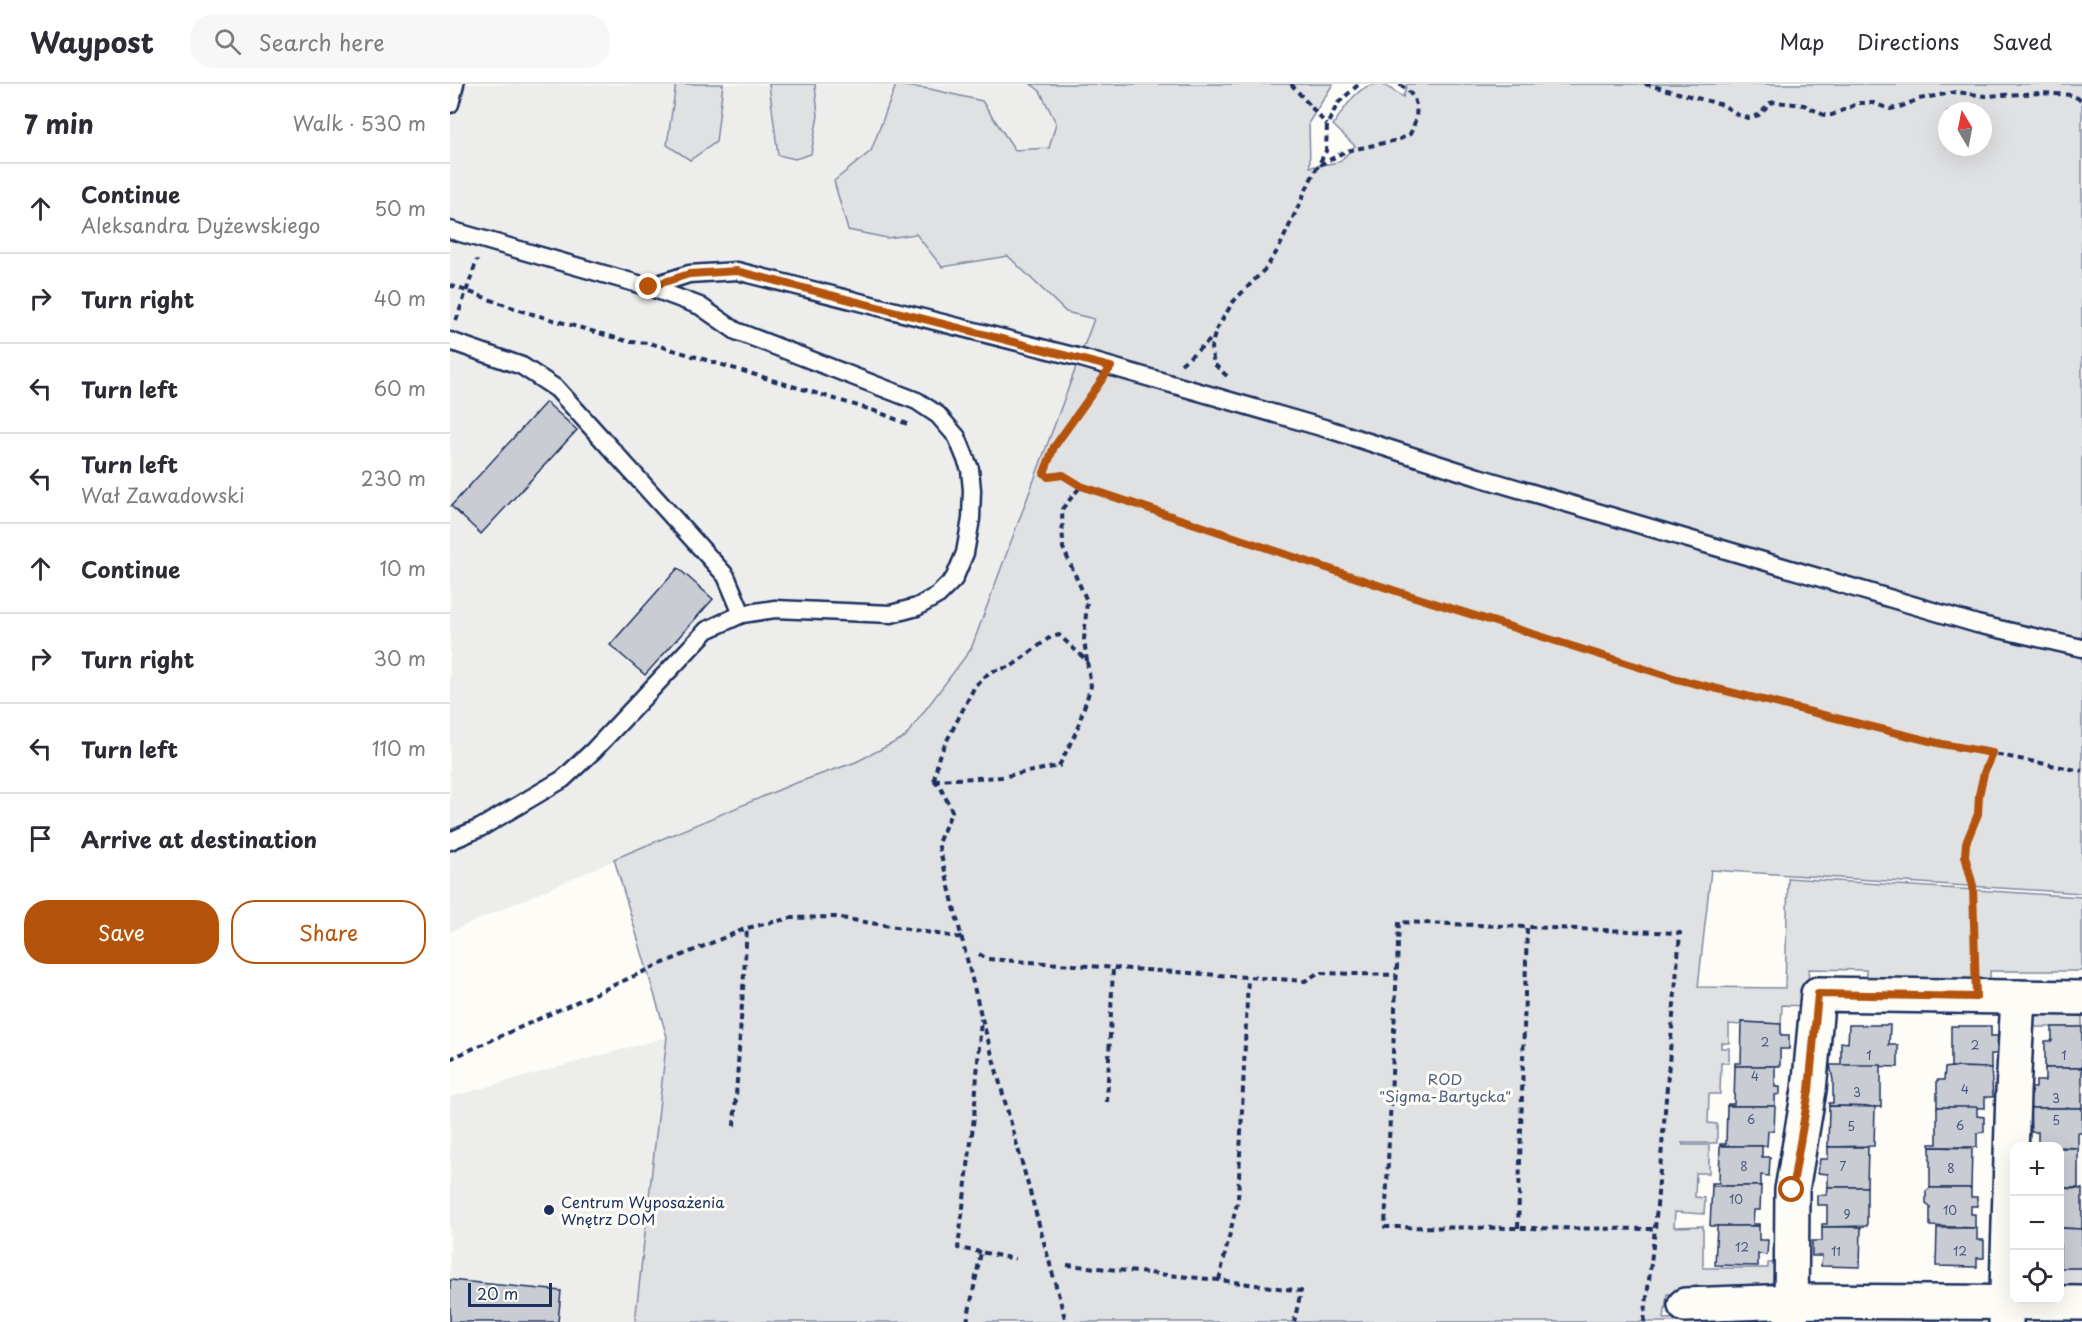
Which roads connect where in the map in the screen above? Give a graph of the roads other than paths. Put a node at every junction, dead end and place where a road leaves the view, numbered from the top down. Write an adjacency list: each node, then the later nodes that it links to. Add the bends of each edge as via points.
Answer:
1 (455, 84): 2 (lane)
2 (450, 104)
3 (450, 230): 4 (lane)
4 (649, 287): 6 (lane, via 700,306 736,331 917,401 938,415 957,437 970,469 972,500 965,553 954,579 938,595 917,607 891,614 775,609); 7 (lane, via 689,274 737,271 1111,367 1977,624)
5 (452, 335): 6 (lane, via 522,366 557,389 726,576)
6 (742, 614): 8 (lane, via 707,630 563,779 480,828)
7 (2082, 648)
8 (450, 841)
9 (2018, 997): 10 (street); 13 (street, via 1818,994 1809,1090 1792,1190); 14 (street)
10 (2082, 998)
11 (2082, 1303): 14 (street)
12 (1685, 1305): 13 (street)
13 (1791, 1312): 14 (street)
14 (2006, 1312)

